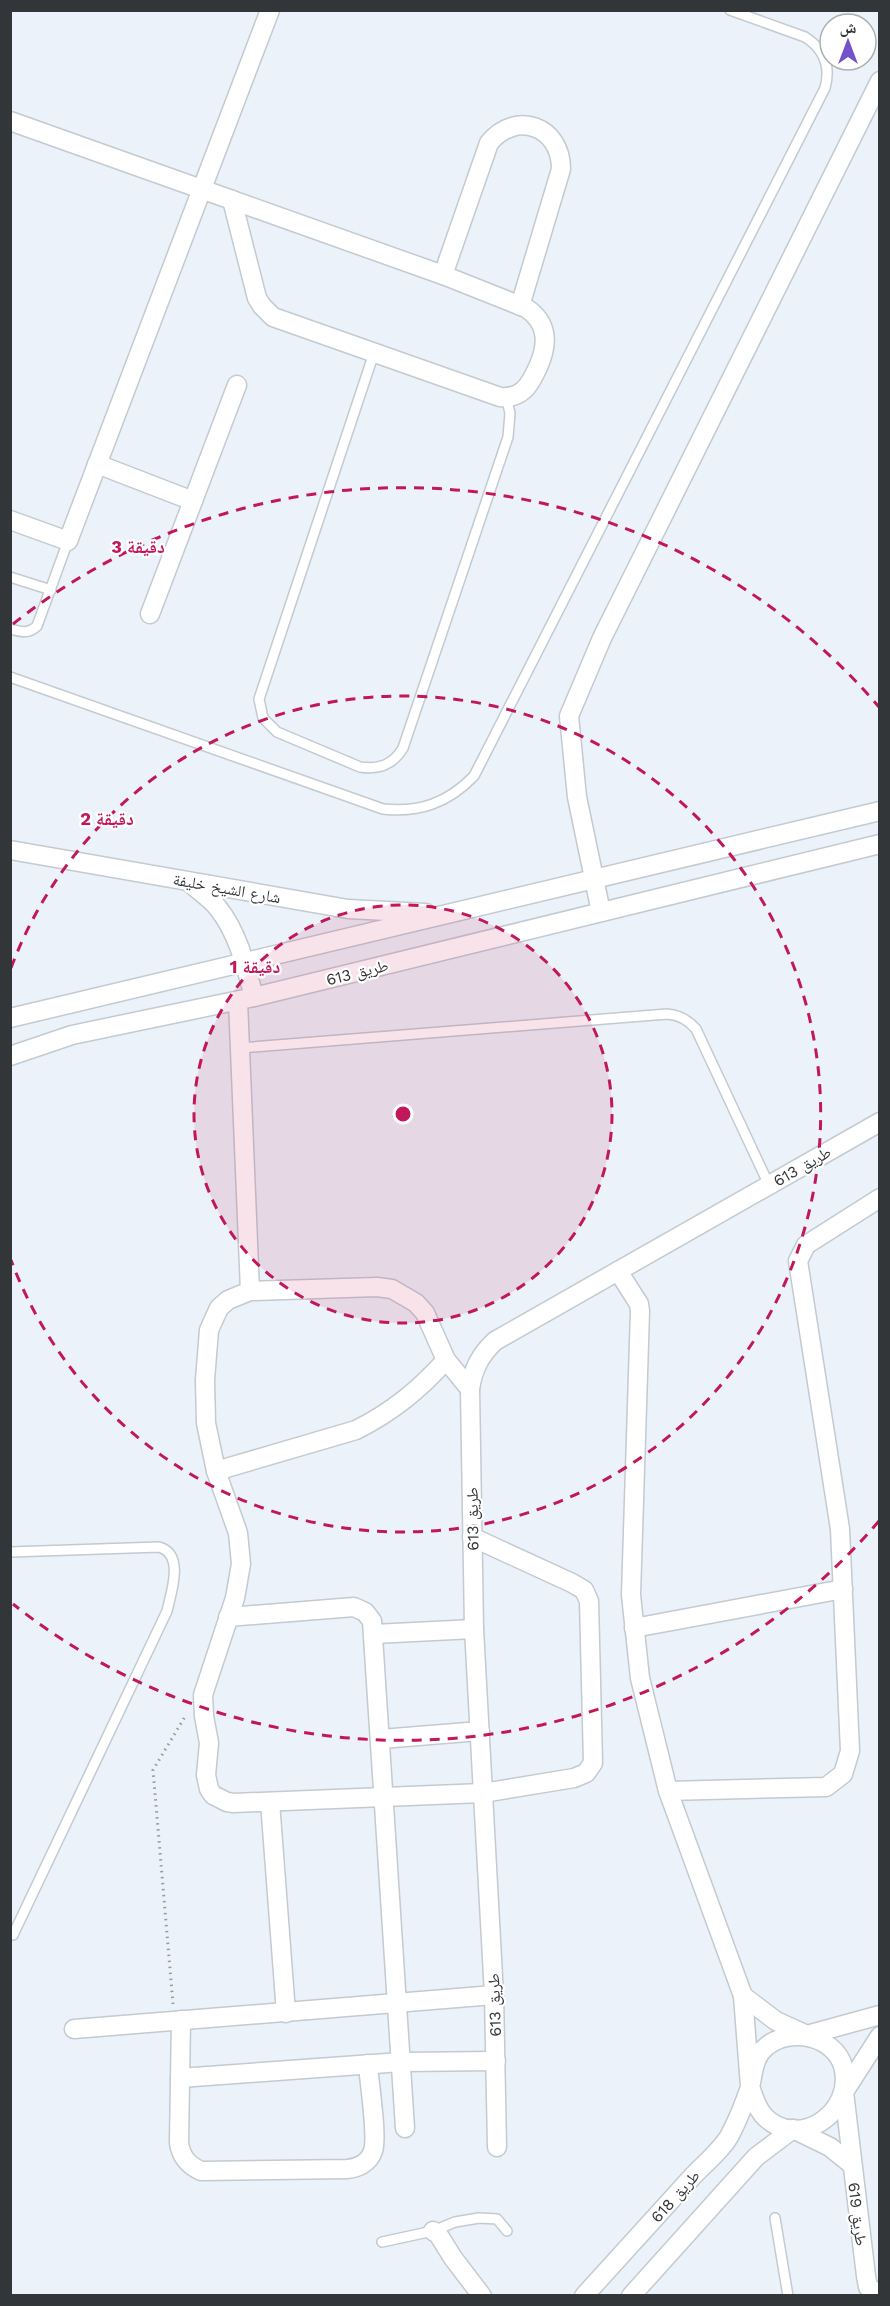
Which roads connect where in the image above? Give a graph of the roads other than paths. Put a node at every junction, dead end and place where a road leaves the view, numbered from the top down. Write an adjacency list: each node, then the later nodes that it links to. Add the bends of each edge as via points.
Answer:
1 (270, 10): 5 (street)
2 (730, 10): 20 (lane, via 812,42 827,64 825,88 474,776 464,786 426,807 383,809)
3 (879, 81): 24 (street, via 602,638 569,716 577,797)
4 (10, 121): 5 (street)
5 (202, 189): 6 (street); 12 (street)
6 (232, 200): 7 (street); 9 (street, via 257,298 268,313)
7 (443, 275): 8 (street); 8 (street, via 489,143 512,127 540,129 559,150 561,169)
8 (520, 306): 11 (street, via 541,322 546,342 528,387 518,395)
9 (374, 353): 11 (street); 11 (lane, via 259,699 263,718 277,732 360,767 387,765 403,748 508,437 510,414)
10 (237, 385): 13 (street)
11 (506, 397)
12 (97, 464): 13 (street); 15 (street)
13 (193, 501): 18 (street)
14 (10, 520): 15 (street)
15 (68, 541): 17 (lane)
16 (10, 577): 17 (lane)
17 (51, 590): 19 (lane, via 34,630 23,633)
18 (150, 615)
19 (10, 629)
20 (10, 677)
21 (879, 811): 24 (street)
22 (879, 844): 26 (street, طريق 613)
23 (10, 850): 25 (street, شارع الشيخ خليفة)
24 (594, 879): 26 (street); 27 (street)
25 (188, 881): 27 (street, شارع الشيخ خليفة, via 348,909); 28 (street, via 217,906)
26 (601, 912): 29 (street, طريق 613)
27 (446, 914): 28 (street)
28 (244, 962): 29 (street); 30 (street)
29 (246, 999): 31 (street); 32 (street, طريق 613, via 72,1035)
30 (10, 1018)
31 (240, 1048): 34 (lane, via 676,1015 696,1029); 37 (street)
32 (10, 1056)
33 (879, 1122): 34 (street, طريق 613)
34 (769, 1185): 36 (street, طريق 613)
35 (879, 1198): 43 (street, via 806,1245 798,1260 840,1529)
36 (618, 1271): 39 (street, طريق 613, via 495,1341 475,1365); 45 (street, via 640,1311 631,1595)
37 (250, 1291): 38 (street, via 392,1289 425,1313); 40 (street, via 219,1308 209,1330 205,1401)
38 (446, 1360): 39 (street); 40 (street, via 395,1408 356,1430)
39 (470, 1389): 41 (street, طريق 613)
40 (216, 1471): 44 (street, via 234,1518 240,1548 239,1581)
41 (472, 1537): 46 (street, طريق 613); 51 (street, via 572,1583 584,1590 589,1601 593,1763 586,1773 574,1778)
42 (10, 1552): 54 (lane, via 159,1547 172,1560 174,1578 167,1611)
43 (843, 1589): 45 (street); 50 (street, via 850,1751 843,1774 826,1787)
44 (228, 1617): 47 (street, via 354,1607 370,1616); 53 (street, via 206,1682 203,1706 209,1743 209,1789 226,1802)
45 (634, 1628): 50 (street, via 640,1678)
46 (474, 1629): 47 (street); 48 (street, طريق 613)
47 (374, 1634): 49 (street)
48 (480, 1731): 49 (street); 51 (street, طريق 613)
49 (381, 1739): 52 (street)
50 (668, 1791): 56 (street)
51 (483, 1793): 52 (street); 55 (street, طريق 613)
52 (384, 1798): 53 (street); 57 (street)
53 (270, 1802): 58 (street)
54 (13, 1935)
55 (494, 1995): 57 (street); 64 (street, طريق 613)
56 (743, 1996): 62 (street, via 776,2021); 68 (street)
57 (398, 2004): 58 (street); 65 (street)
58 (286, 2013): 60 (street)
59 (879, 2015): 62 (street)
60 (178, 2021): 61 (street); 67 (street)
61 (74, 2029)
62 (807, 2035): 68 (street, via 778,2039 766,2047 756,2058); 69 (street, via 829,2046 838,2056 843,2067)
63 (879, 2036): 69 (street)
64 (496, 2061): 65 (street); 72 (street, طريق 613)
65 (401, 2062): 66 (street); 70 (street)
66 (368, 2064): 67 (street); 67 (street, via 373,2151 360,2166 347,2169 209,2173 194,2168 180,2150)
67 (180, 2078)
68 (750, 2086): 71 (street, via 764,2115); 80 (street, طريق 618, via 730,2135)
69 (844, 2092): 71 (street, via 826,2120 811,2128); 73 (street, طريق 619)
70 (405, 2128)
71 (793, 2129): 73 (street, via 830,2146); 81 (street, طريق 618, via 756,2157)
72 (497, 2147)
73 (852, 2164): 78 (street, طريق 619)
74 (775, 2218): 82 (lane)
75 (433, 2231): 76 (lane, via 455,2222 493,2218); 77 (lane); 79 (street)
76 (507, 2231)
77 (382, 2242)
78 (872, 2293)
79 (482, 2295)
80 (584, 2295)
81 (631, 2295)
82 (788, 2295)

